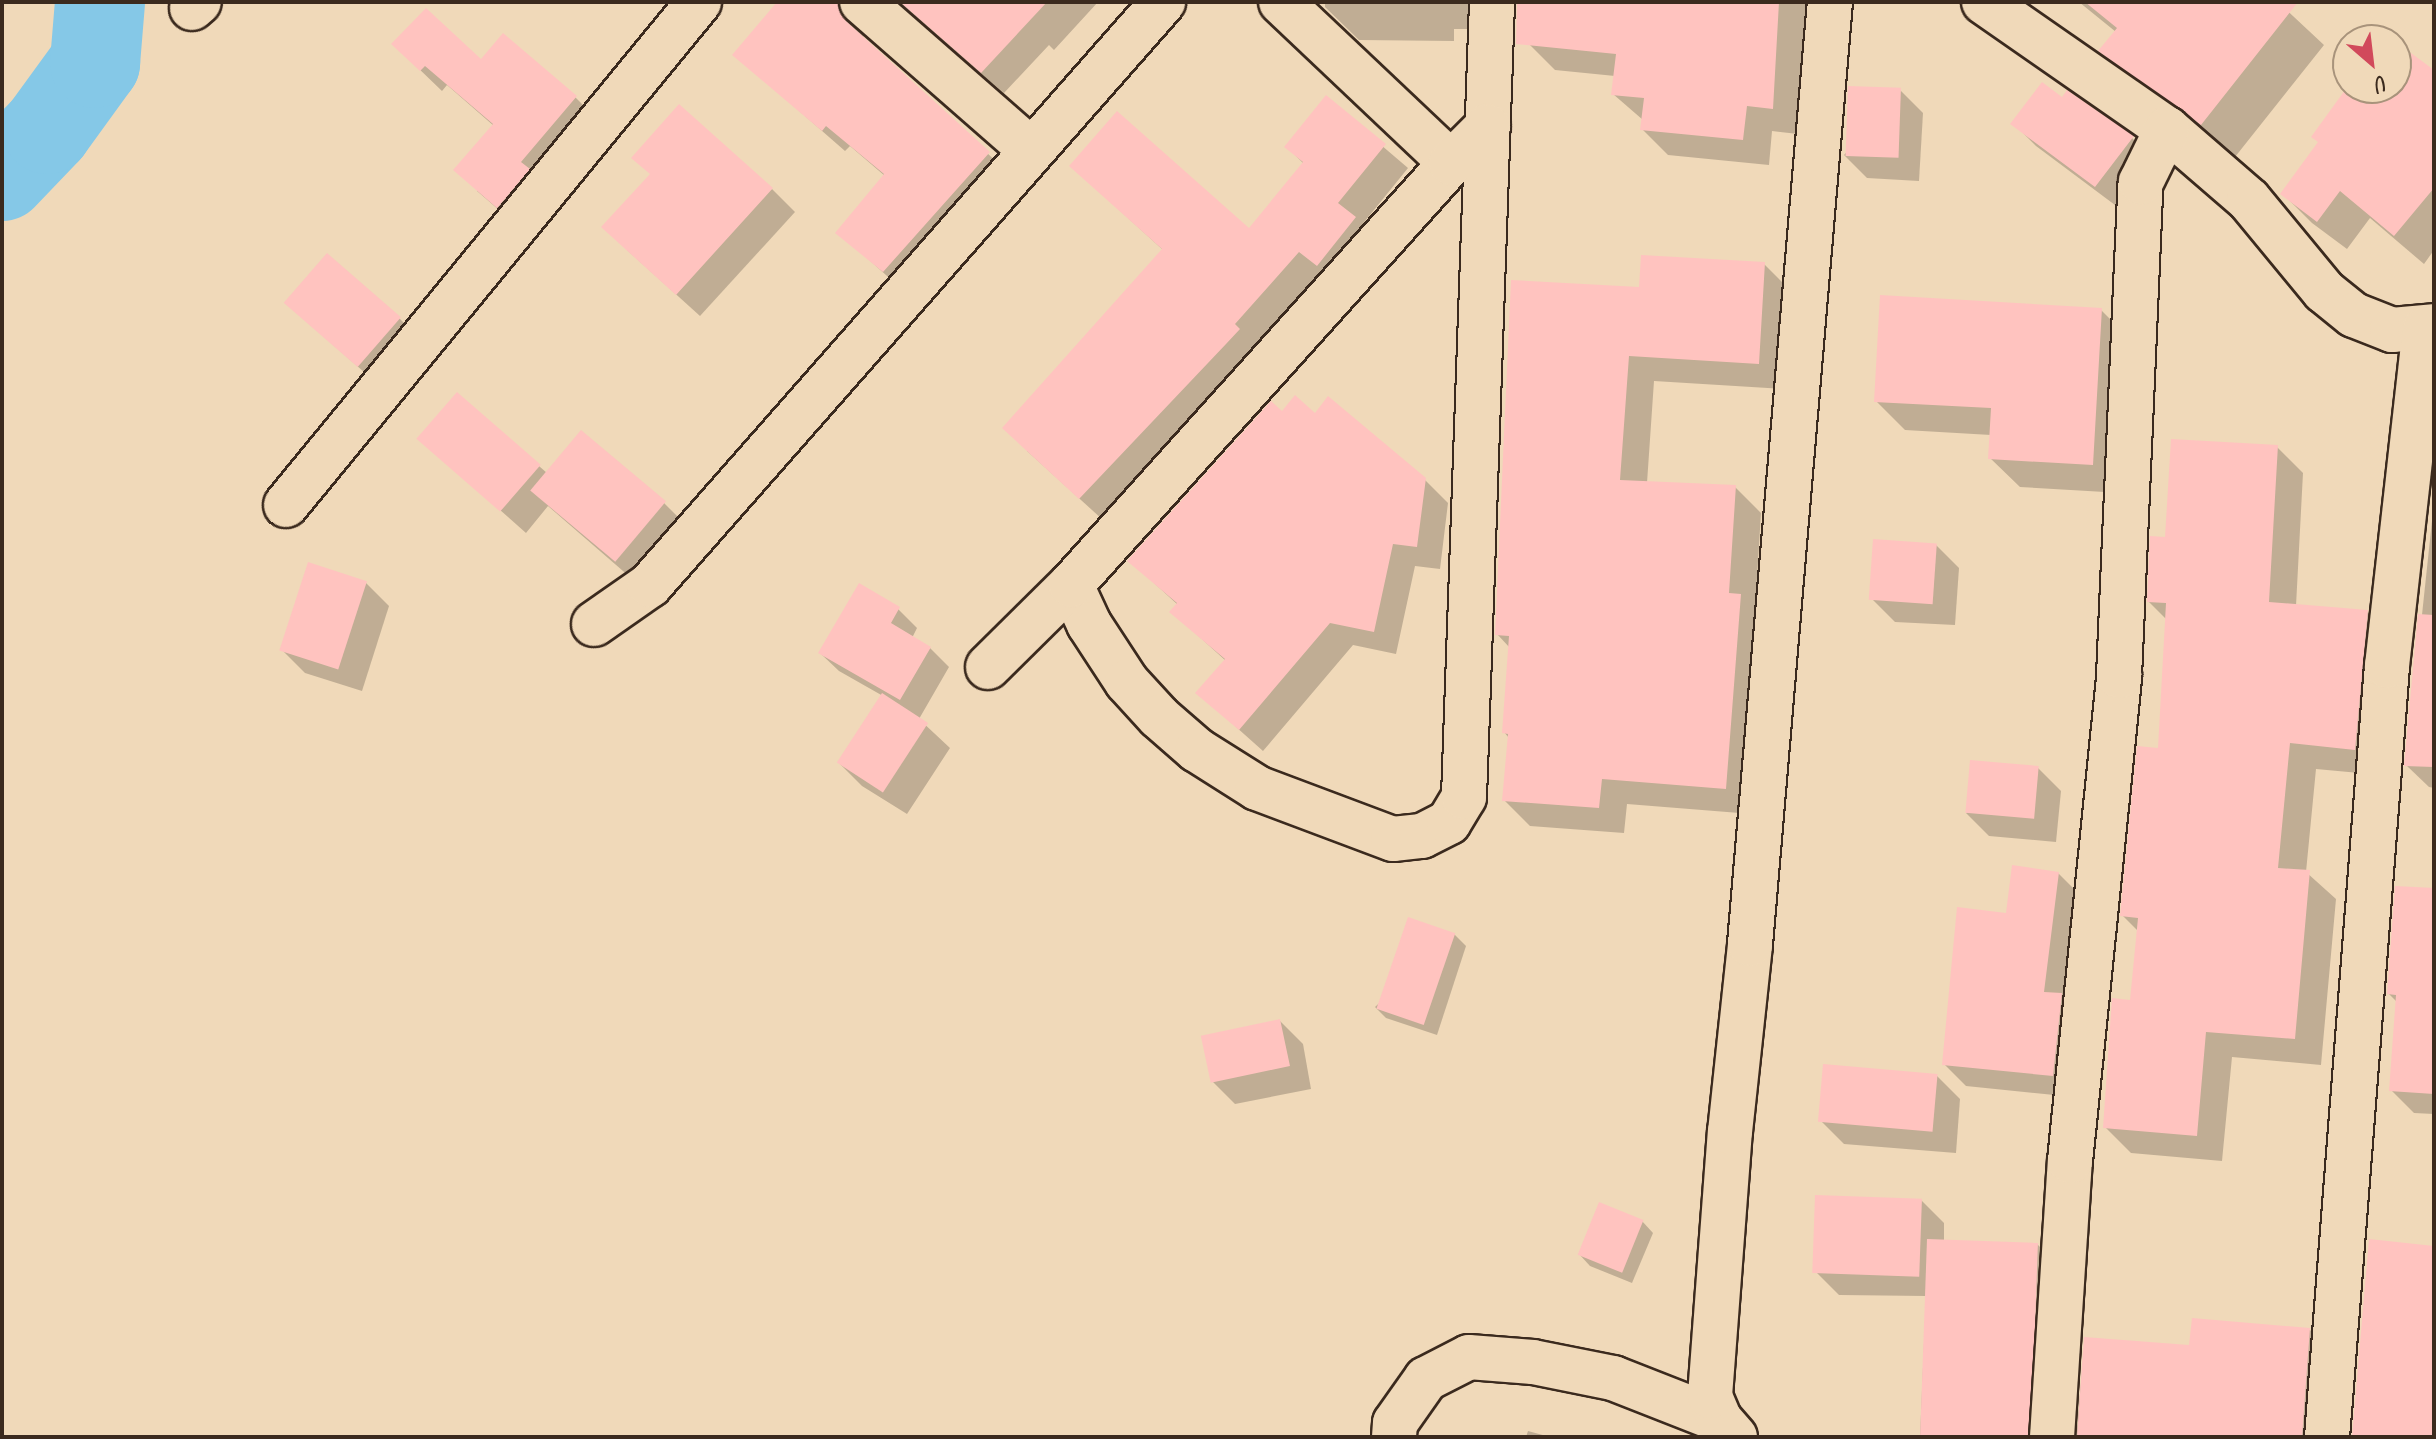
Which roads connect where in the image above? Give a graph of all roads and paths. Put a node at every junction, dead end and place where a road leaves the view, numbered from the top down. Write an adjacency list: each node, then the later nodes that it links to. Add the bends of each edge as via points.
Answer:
1 (699, 2): 13 (street)
2 (862, 2): 10 (street)
3 (1163, 2): 10 (street)
4 (1281, 2): 11 (street)
5 (1492, 2): 8 (street)
6 (1830, 2): 17 (street, via 1710,1396)
7 (1984, 2): 9 (street)
8 (1488, 126): 11 (street); 14 (street, via 1464,797 1449,822 1422,836 1393,839 1257,788 1197,750 1159,717 1127,682)
9 (2167, 129): 12 (street, via 2249,200 2324,291 2354,315 2392,330); 19 (street, via 2141,182 2119,676 2070,1161)
10 (1031, 150): 15 (street, via 650,585)
11 (1451, 163): 14 (street)
12 (2430, 327): 20 (street, via 2387,666)
13 (286, 505)
14 (1071, 585): 16 (street)
15 (594, 624)
16 (988, 667)
17 (1727, 1428): 18 (street, via 1613,1378 1533,1362 1469,1357 1426,1379 1395,1423)
18 (1394, 1437)
19 (2052, 1437)
20 (2327, 1437)

